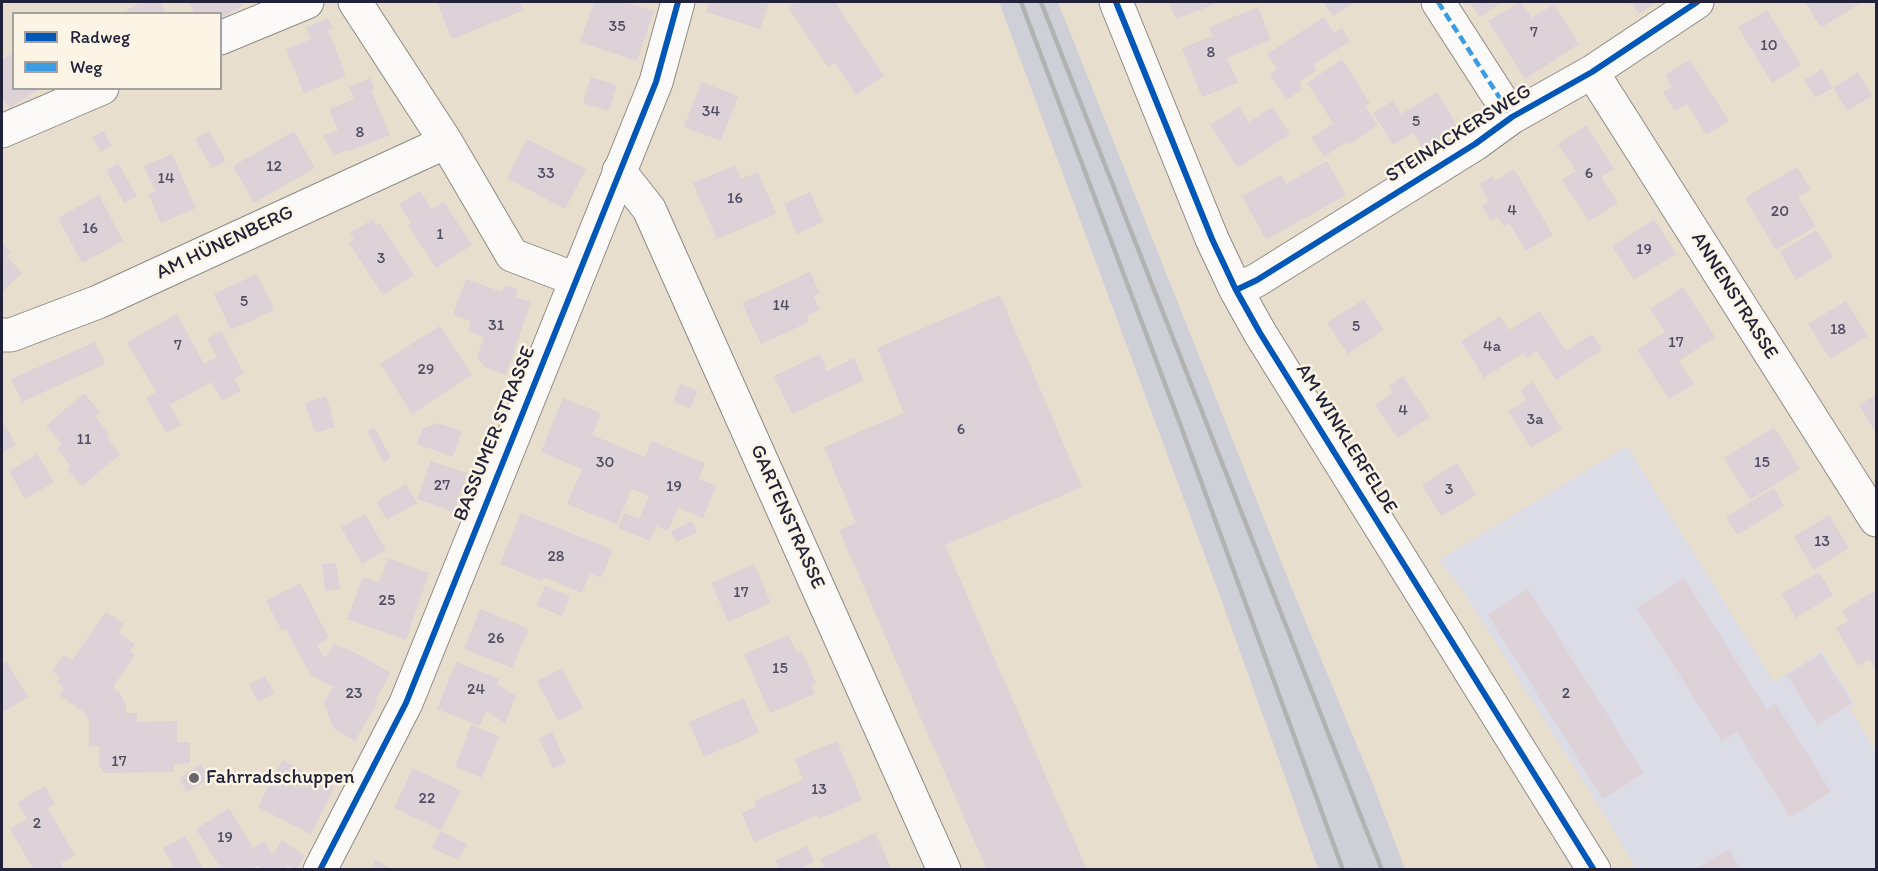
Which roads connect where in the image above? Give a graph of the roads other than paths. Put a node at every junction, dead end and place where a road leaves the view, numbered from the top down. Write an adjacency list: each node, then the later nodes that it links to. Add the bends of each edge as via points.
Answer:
1 (307, 2): 7 (street)
2 (355, 2): 12 (street)
3 (678, 2): 13 (street, BASSUMER STRASSE, via 656,82)
4 (1116, 2): 15 (street, AM WINKLERFELDE)
5 (1438, 2): 10 (street)
6 (1697, 2): 8 (street, STEINACKERSWEG)
7 (222, 37)
8 (1592, 72): 10 (street, STEINACKERSWEG); 17 (street, ANNENSTRASSE)
9 (97, 90): 11 (street)
10 (1512, 117): 15 (street, STEINACKERSWEG, via 1475,144)
11 (2, 131)
12 (446, 142): 14 (street, via 512,255); 16 (street, AM HÜNENBERG, via 98,302)
13 (619, 171): 14 (street, BASSUMER STRASSE); 19 (street, GARTENSTRASSE, via 649,208)
14 (575, 279): 18 (street, BASSUMER STRASSE, via 406,703)
15 (1236, 290): 20 (street, AM WINKLERFELDE)
16 (6, 335)
17 (1876, 520)
18 (320, 870)
19 (944, 870)
20 (1594, 870)

